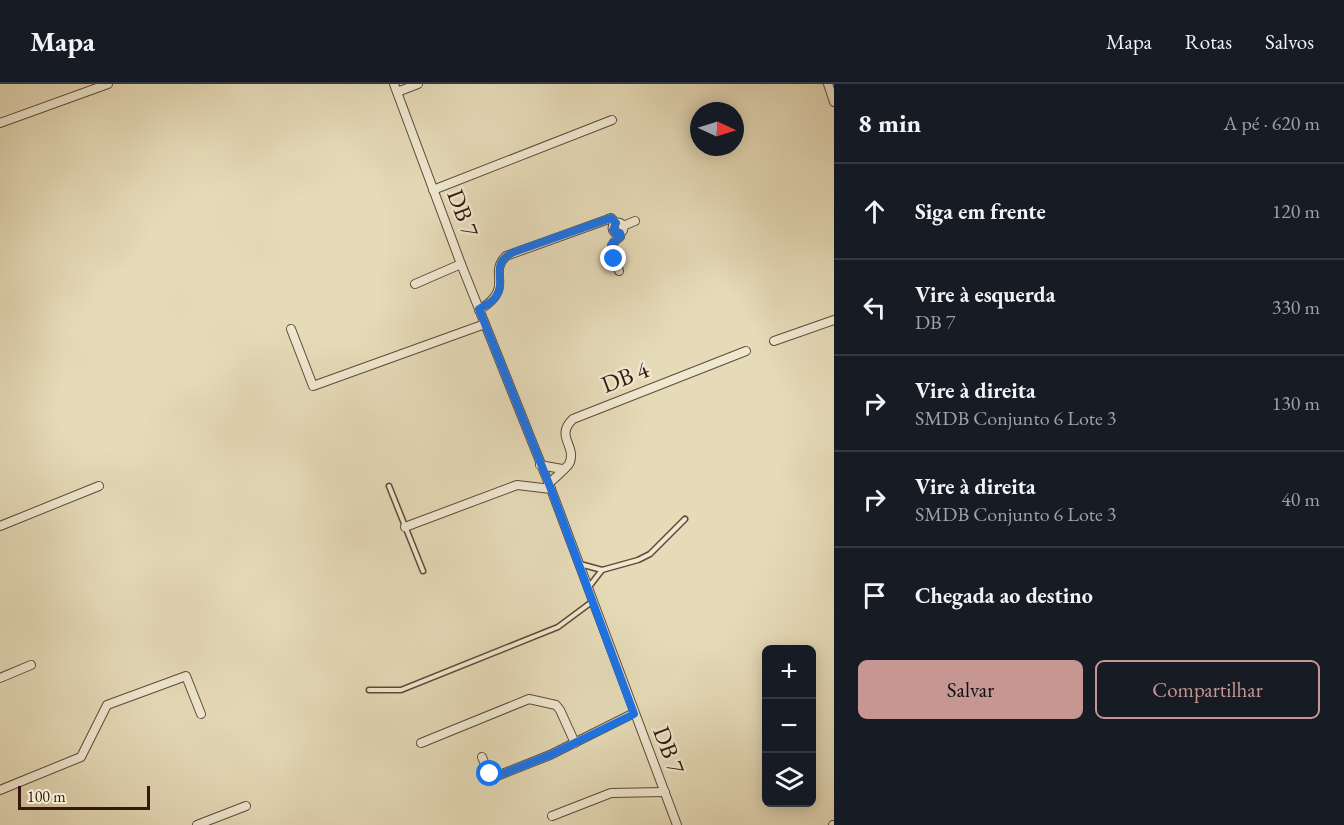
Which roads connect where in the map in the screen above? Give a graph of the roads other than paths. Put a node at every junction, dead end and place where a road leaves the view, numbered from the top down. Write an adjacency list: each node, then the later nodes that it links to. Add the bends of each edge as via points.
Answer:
1 (108, 84): 4 (street)
2 (418, 84): 5 (street)
3 (828, 84): 6 (street)
4 (94, 87): 8 (street)
5 (395, 88): 9 (street, DB 7)
6 (834, 102)
7 (612, 120): 9 (street)
8 (0, 123)
9 (433, 190): 12 (street, DB 7)
10 (635, 221): 11 (street)
11 (620, 227): 13 (street, via 620,237 611,247); 15 (street, via 611,218 506,256 498,270 501,282 497,295)
12 (461, 264): 14 (street); 15 (street, DB 7)
13 (619, 271)
14 (415, 284)
15 (479, 309): 17 (street, DB 7)
16 (834, 320): 19 (street)
17 (485, 324): 18 (street, via 313,386); 21 (street, DB 7)
18 (291, 329)
19 (774, 341)
20 (747, 351): 22 (street, DB 4, via 573,418 564,433 571,456)
21 (540, 465): 22 (street); 25 (street, DB 7)
22 (562, 469): 25 (street)
23 (99, 486): 27 (street)
24 (389, 486): 28 (lane)
25 (550, 487): 28 (street, via 517,485); 29 (street, DB 7)
26 (685, 519): 30 (lane, via 650,554)
27 (0, 526)
28 (405, 528): 31 (lane)
29 (579, 564): 30 (lane); 32 (street, DB 7)
30 (603, 570): 32 (lane)
31 (423, 571)
32 (588, 588): 33 (street, DB 7)
33 (592, 601): 36 (lane, via 558,627 401,690); 38 (street, DB 7)
34 (31, 665): 35 (street)
35 (0, 678)
36 (369, 690)
37 (201, 714): 42 (street, via 186,676 107,705 81,757)
38 (634, 714): 40 (street); 43 (street, DB 7)
39 (421, 743): 40 (street, via 529,699 556,705)
40 (575, 743): 41 (street, via 497,776 488,772)
41 (482, 757)
42 (0, 790)
43 (665, 792): 45 (street, via 611,793); 47 (street, DB 7)
44 (246, 806): 46 (street)
45 (552, 816)
46 (197, 825)
47 (678, 825)

